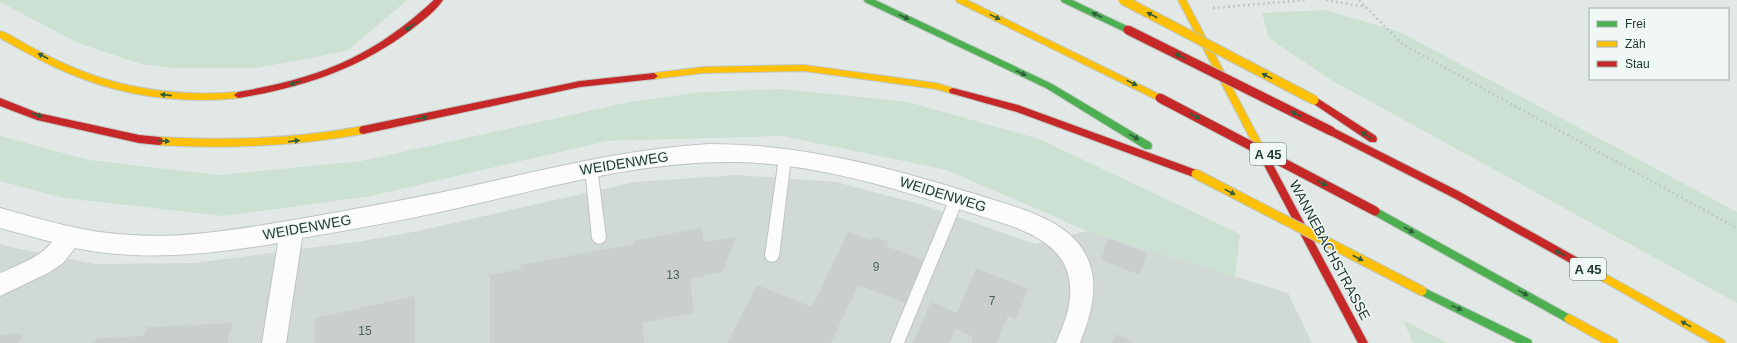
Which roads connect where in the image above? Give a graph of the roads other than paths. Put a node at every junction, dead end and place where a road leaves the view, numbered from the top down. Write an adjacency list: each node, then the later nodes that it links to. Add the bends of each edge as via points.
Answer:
1 (439, 0): 7 (main road, one-way to 7, via 400,35 371,53 329,73 257,92 224,96 188,97 156,94 94,79 62,67)
2 (868, 0): 11 (main road, one-way to 11, via 1049,86)
3 (960, 0): 25 (main road, A 45, one-way to 25, bridge, via 1103,68 1375,211)
4 (1065, 0): 12 (main road, A 45, one-way to 4, bridge)
5 (1124, 0): 12 (main road, one-way to 5, bridge, via 1314,100)
6 (1182, 0): 23 (main road, WANNEBACHSTRASSE)
7 (0, 34)
8 (0, 102): 11 (main road, one-way to 11, via 37,116 139,139 242,144 328,137 580,84 703,70 804,68 936,86 1025,111)
9 (786, 158): 10 (street, WEIDENWEG, via 740,153 702,154); 13 (street, WEIDENWEG, via 843,166); 18 (lane)
10 (591, 167): 15 (street, WEIDENWEG, via 391,212); 17 (lane)
11 (1196, 174): 24 (main road, one-way to 24, bridge)
12 (1457, 195): 26 (main road, A 45, one-way to 12)
13 (957, 198): 21 (lane); 22 (street, WEIDENWEG, via 1010,215 1037,227 1055,236 1074,254 1080,266 1082,295 1080,310)
14 (0, 218): 16 (street, WEIDENWEG)
15 (292, 230): 16 (street, WEIDENWEG, via 184,244 125,245); 20 (street)
16 (70, 237): 19 (street, via 55,256)
17 (599, 238)
18 (772, 256)
19 (0, 285)
20 (274, 343)
21 (897, 343)
22 (1068, 343)
23 (1363, 343)
24 (1527, 343)
25 (1612, 343)
26 (1720, 343)

